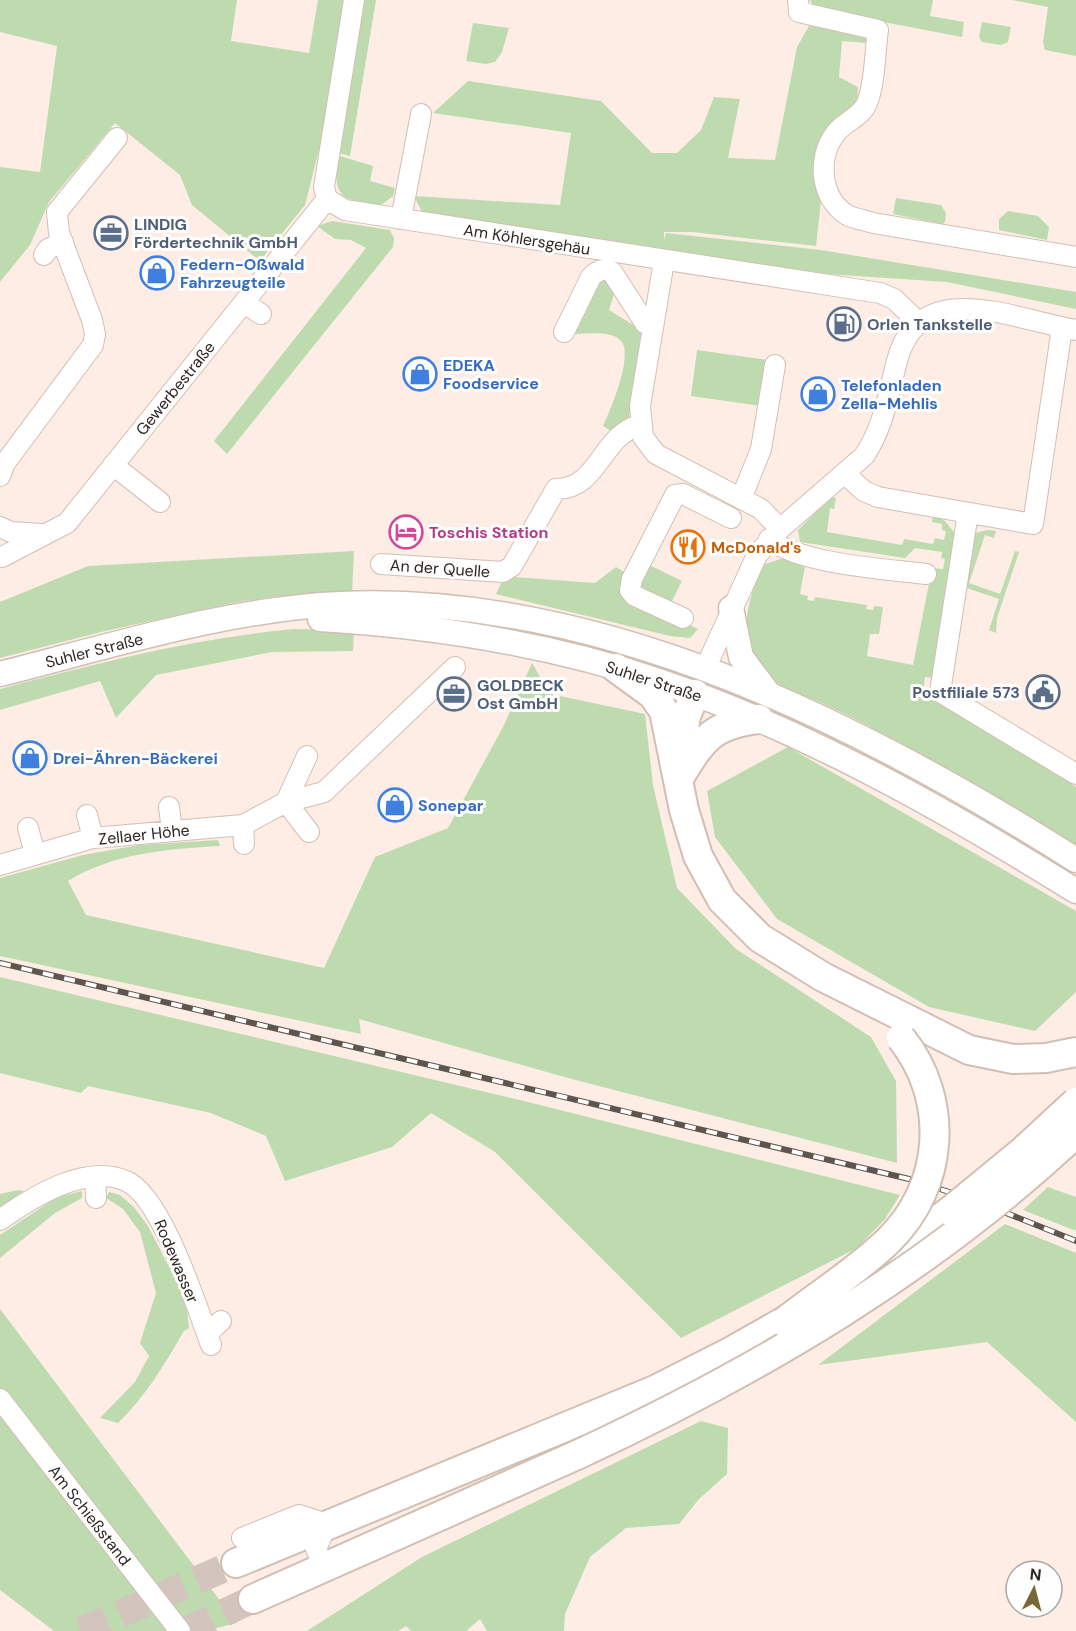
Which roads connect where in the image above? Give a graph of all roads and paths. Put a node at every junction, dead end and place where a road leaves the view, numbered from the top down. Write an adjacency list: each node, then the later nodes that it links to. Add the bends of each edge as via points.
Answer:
1 (354, 0): 5 (street, via 326,172)
2 (798, 0): 9 (street, via 799,12 878,30 868,102 861,113 835,132 826,150 823,173 828,197 847,215 873,223)
3 (421, 114): 6 (street)
4 (117, 138): 7 (street, via 57,212)
5 (327, 199): 6 (street, Am Köhlersgehäu, via 345,210); 11 (street, Gewerbestraße)
6 (401, 219): 10 (street, Am Köhlersgehäu)
7 (63, 242): 8 (street); 21 (street, via 92,320 93,345)
8 (44, 255)
9 (1076, 257)
10 (664, 261): 13 (street, Am Köhlersgehäu, via 880,293 894,299); 14 (street)
11 (244, 303): 12 (street); 19 (street, Gewerbestraße)
12 (261, 314)
13 (918, 322): 15 (street, via 937,312 960,308); 20 (street, via 902,345 874,441)
14 (652, 327): 16 (street, via 606,269 591,277); 18 (street)
15 (1069, 329): 25 (street, via 1033,524)
16 (564, 332)
17 (775, 365): 23 (street, via 758,458)
18 (640, 425): 23 (street, via 656,454 693,469); 31 (street, An der Quelle, via 627,429 581,484 556,489 512,566 503,572)
19 (114, 465): 22 (street); 24 (street); 28 (street, Gewerbestraße, via 67,523)
20 (844, 474): 25 (street, via 878,497); 29 (street)
21 (0, 476)
22 (121, 485)
23 (741, 499): 29 (street, via 761,509)
24 (160, 502)
25 (968, 513): 42 (street, via 940,692)
26 (731, 518): 34 (street, via 682,494 675,495 632,579 630,590 635,596)
27 (0, 527): 28 (street, Gewerbestraße)
28 (41, 534): 30 (street)
29 (775, 534): 32 (street, via 779,547 807,556); 33 (street, via 757,555)
30 (2, 557)
31 (381, 564)
32 (926, 574)
33 (731, 608): 39 (street); 40 (main road, via 741,657)
34 (683, 618)
35 (189, 628): 37 (main road, Suhler Straße, via 283,618 355,621 519,644); 38 (main road, Suhler Straße); 39 (main road, Suhler Straße, via 293,607 343,604 489,613 565,627 639,647)
36 (455, 667): 44 (street, Zellaer Höhe, via 324,792)
37 (616, 668): 39 (main road, Suhler Straße); 43 (highway, via 653,695 664,711)
38 (0, 674)
39 (700, 682): 40 (main road, Suhler Straße); 43 (highway, via 682,732)
40 (765, 708): 43 (highway, via 718,729 696,750); 52 (main road, Suhler Straße, via 914,766); 54 (main road, Suhler Straße)
41 (307, 756): 44 (street)
42 (1076, 774)
43 (679, 778): 55 (highway, via 698,856 722,900 760,938)
44 (286, 802): 48 (street, Zellaer Höhe, via 244,834); 49 (street)
45 (169, 807): 48 (street)
46 (87, 815): 50 (street)
47 (28, 828): 51 (street)
48 (172, 830): 50 (street, Zellaer Höhe)
49 (309, 832)
50 (93, 838): 51 (street, Zellaer Höhe)
51 (35, 854): 53 (street, Zellaer Höhe)
52 (1076, 860)
53 (0, 865)
54 (1076, 891)
55 (907, 1030): 56 (highway, via 999,1058 1046,1058); 62 (highway, bridge, via 935,1114 934,1152 923,1192 889,1240)
56 (1076, 1052)
57 (1076, 1102): 62 (highway, bridge, via 1023,1152 950,1211 878,1263)
58 (1076, 1133): 67 (highway, bridge, via 965,1228 818,1328 741,1374 663,1415)
59 (95, 1177): 60 (street); 61 (street, Rodewasser, via 41,1184); 63 (street, Rodewasser, via 127,1181 146,1191)
60 (96, 1198)
61 (0, 1220)
62 (784, 1322): 65 (highway, via 655,1390)
63 (213, 1333)
64 (0, 1400): 69 (street, Am Schießstand)
65 (327, 1524): 66 (highway); 67 (street, via 316,1549)
66 (239, 1550)
67 (325, 1568): 68 (highway)
68 (253, 1599)
69 (180, 1631)

